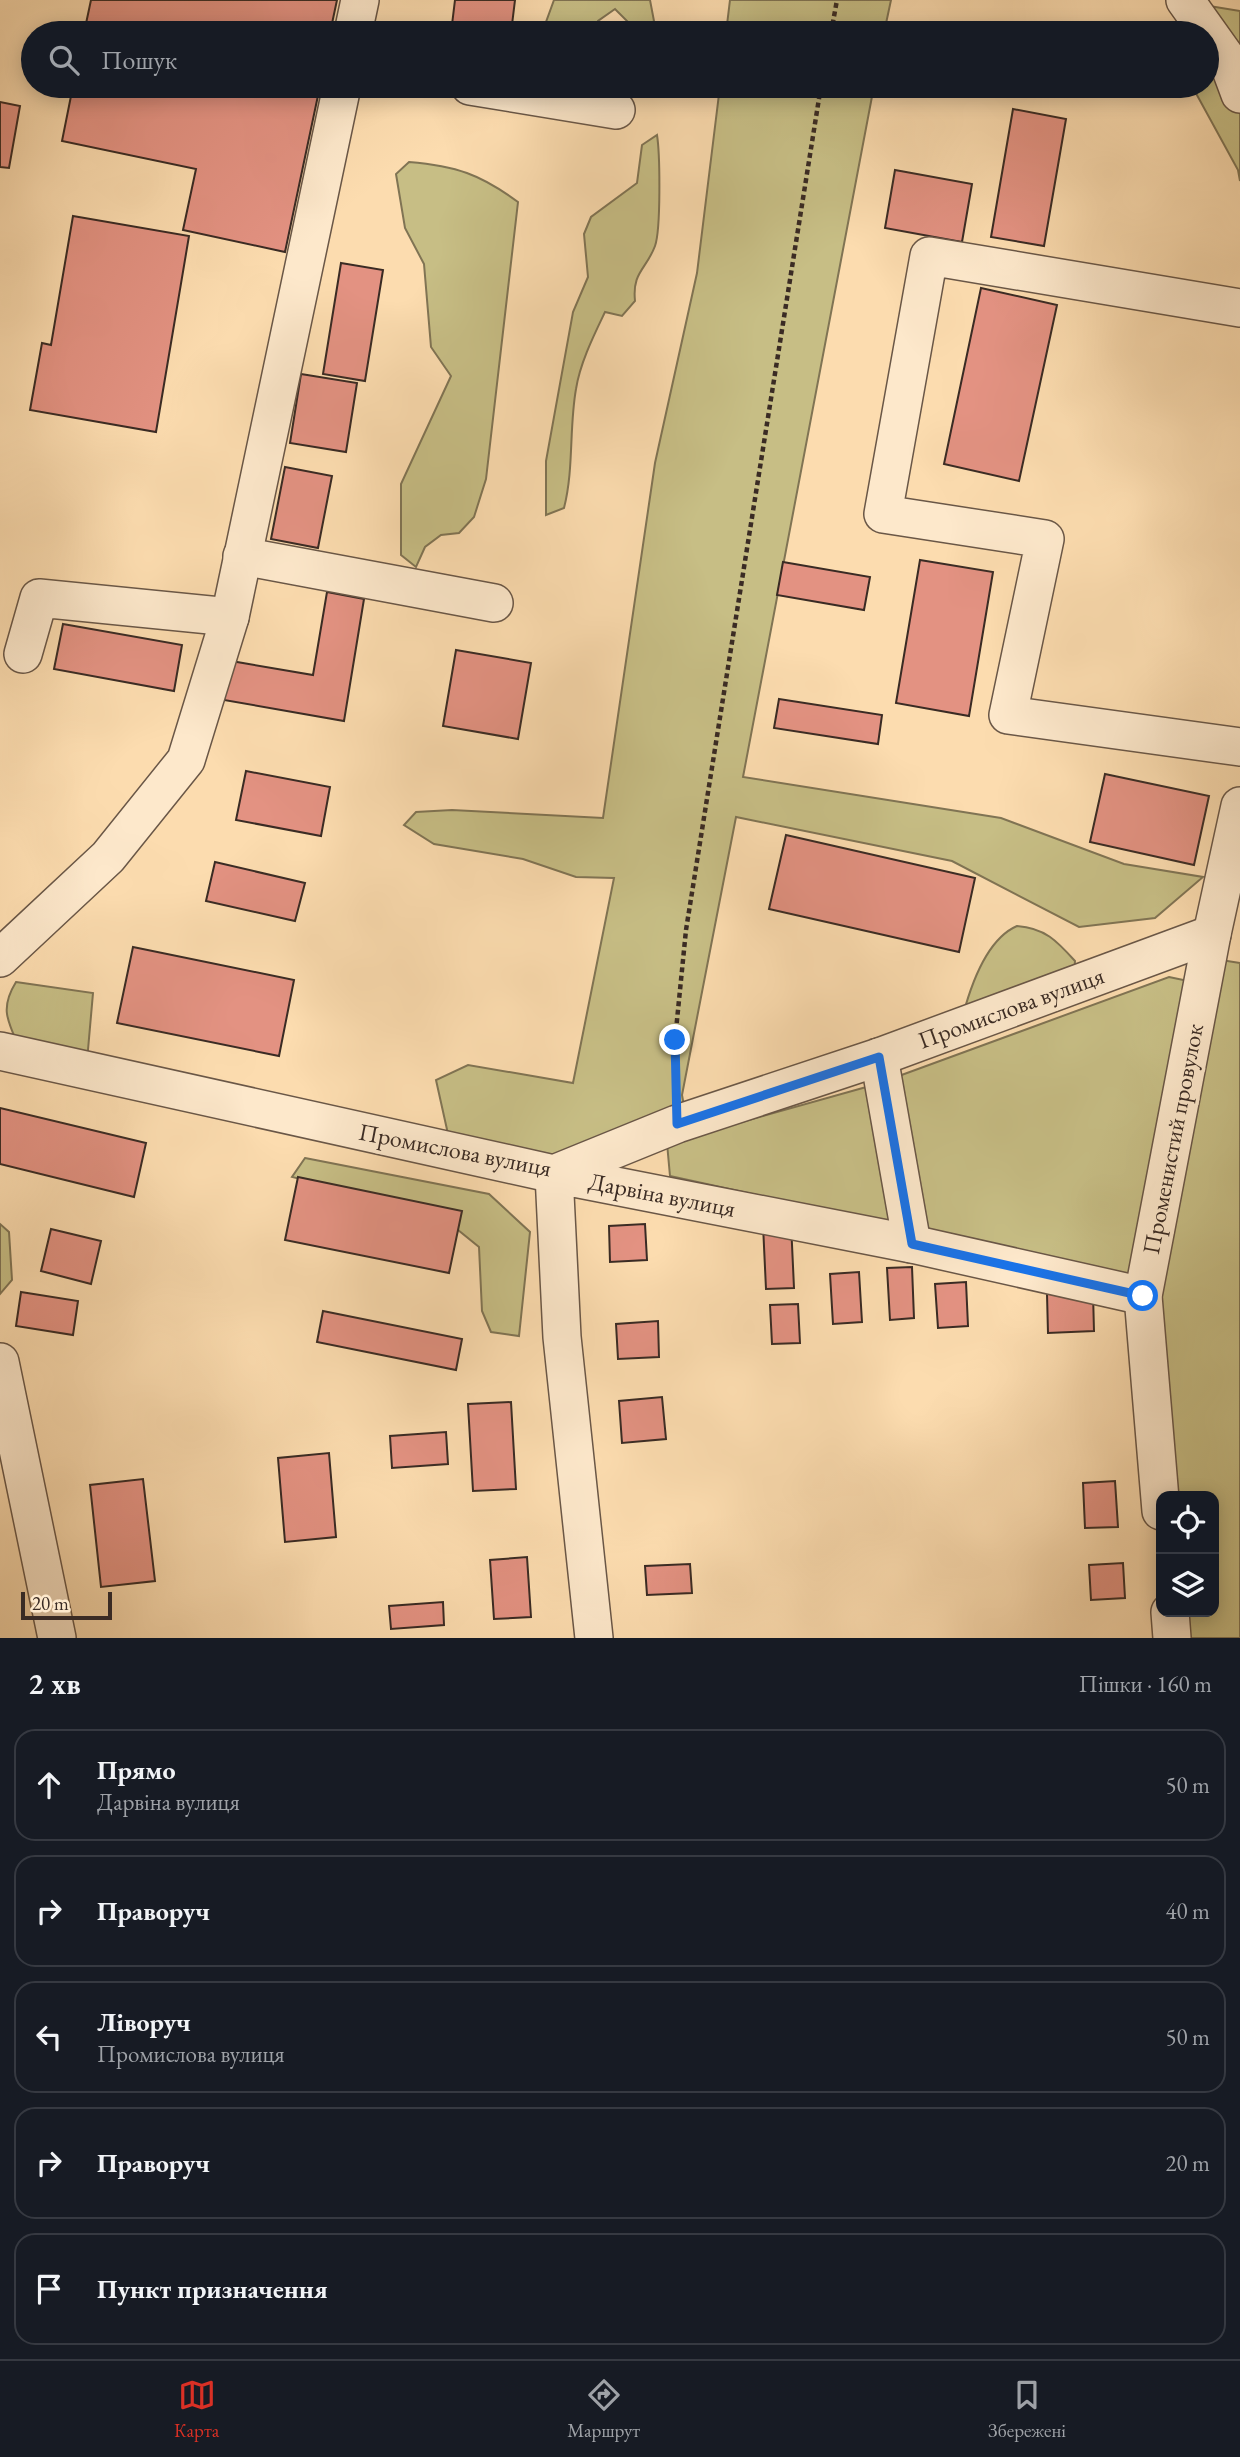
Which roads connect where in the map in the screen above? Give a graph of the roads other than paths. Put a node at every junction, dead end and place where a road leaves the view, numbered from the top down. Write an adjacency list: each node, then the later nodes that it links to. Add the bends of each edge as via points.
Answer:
1 (360, 0): 3 (street)
2 (1185, 0): 4 (street)
3 (356, 21)
4 (1200, 21)
5 (1219, 48): 6 (street)
6 (1240, 94)
7 (339, 98): 11 (street)
8 (543, 98): 9 (street)
9 (616, 110)
10 (1240, 308): 15 (street, via 929,256 883,514 1045,539 1008,715)
11 (243, 556): 12 (street); 13 (street)
12 (494, 603)
13 (230, 617): 14 (street, via 39,598); 18 (street, via 187,760 108,858)
14 (23, 654)
15 (1240, 747)
16 (1240, 806): 17 (street, Променистий провулок)
17 (1226, 937): 20 (street, Промислова вулиця); 23 (street, Променистий провулок)
18 (0, 958)
19 (0, 1051): 21 (street, Промислова вулиця)
20 (879, 1057): 21 (street, Промислова вулиця, via 677,1124); 22 (street)
21 (554, 1174): 22 (street, Дарвіна вулиця); 28 (street, Дарвіна вулиця, via 562,1337)
22 (912, 1244): 23 (street, Дарвіна вулиця)
23 (1143, 1296): 25 (street, Променистий провулок)
24 (0, 1362): 27 (street)
25 (1159, 1491)
26 (1170, 1617): 29 (street)
27 (57, 1638)
28 (594, 1638)
29 (1172, 1638)

